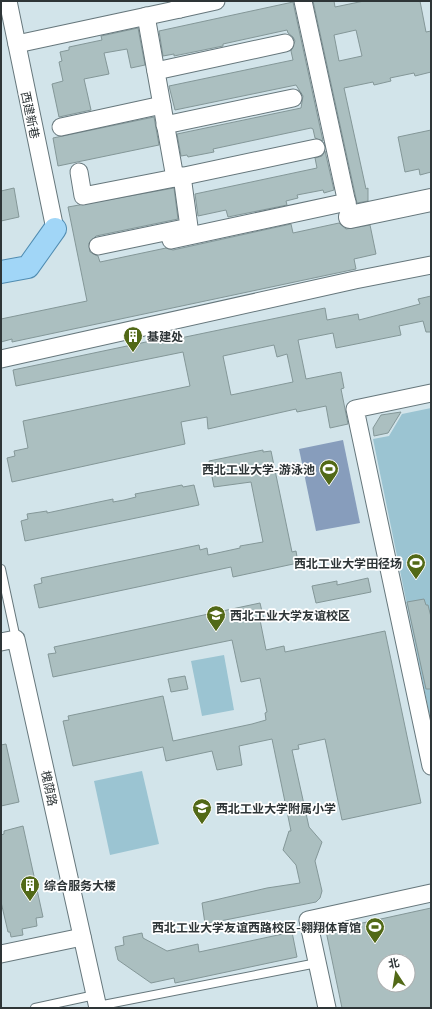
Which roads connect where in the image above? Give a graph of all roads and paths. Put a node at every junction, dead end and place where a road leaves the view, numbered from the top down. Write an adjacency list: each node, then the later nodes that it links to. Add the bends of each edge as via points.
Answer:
1 (8, 1): 7 (street, 西建新巷)
2 (216, 1): 4 (street)
3 (303, 1): 17 (street)
4 (179, 5): 5 (street)
5 (146, 16): 7 (street); 8 (street)
6 (285, 43): 8 (street)
7 (17, 44): 18 (street, 西建新巷)
8 (156, 71): 10 (street)
9 (293, 98): 11 (street)
10 (162, 105): 11 (street); 12 (street)
11 (165, 125): 15 (street)
12 (61, 127)
13 (316, 148): 15 (street)
14 (79, 172): 15 (street, via 84,196)
15 (179, 177): 20 (street, via 189,227)
16 (431, 200): 17 (main road)
17 (348, 210): 19 (street)
18 (55, 229): 22 (main road, via 28,267)
19 (172, 240)
20 (98, 246)
21 (431, 266): 23 (street, via 355,280)
22 (1, 272)
23 (1, 359)
24 (431, 393): 27 (street, via 355,409)
25 (1, 569): 26 (lane, 槐荫路)
26 (9, 640): 29 (street, 槐荫路)
27 (431, 766)
28 (431, 894): 31 (street, via 308,920)
29 (82, 937): 30 (street); 32 (street, 槐荫路)
30 (1, 954)
31 (317, 963): 32 (lane); 34 (street)
32 (97, 1003): 33 (lane)
33 (35, 1008)
34 (327, 1008)

